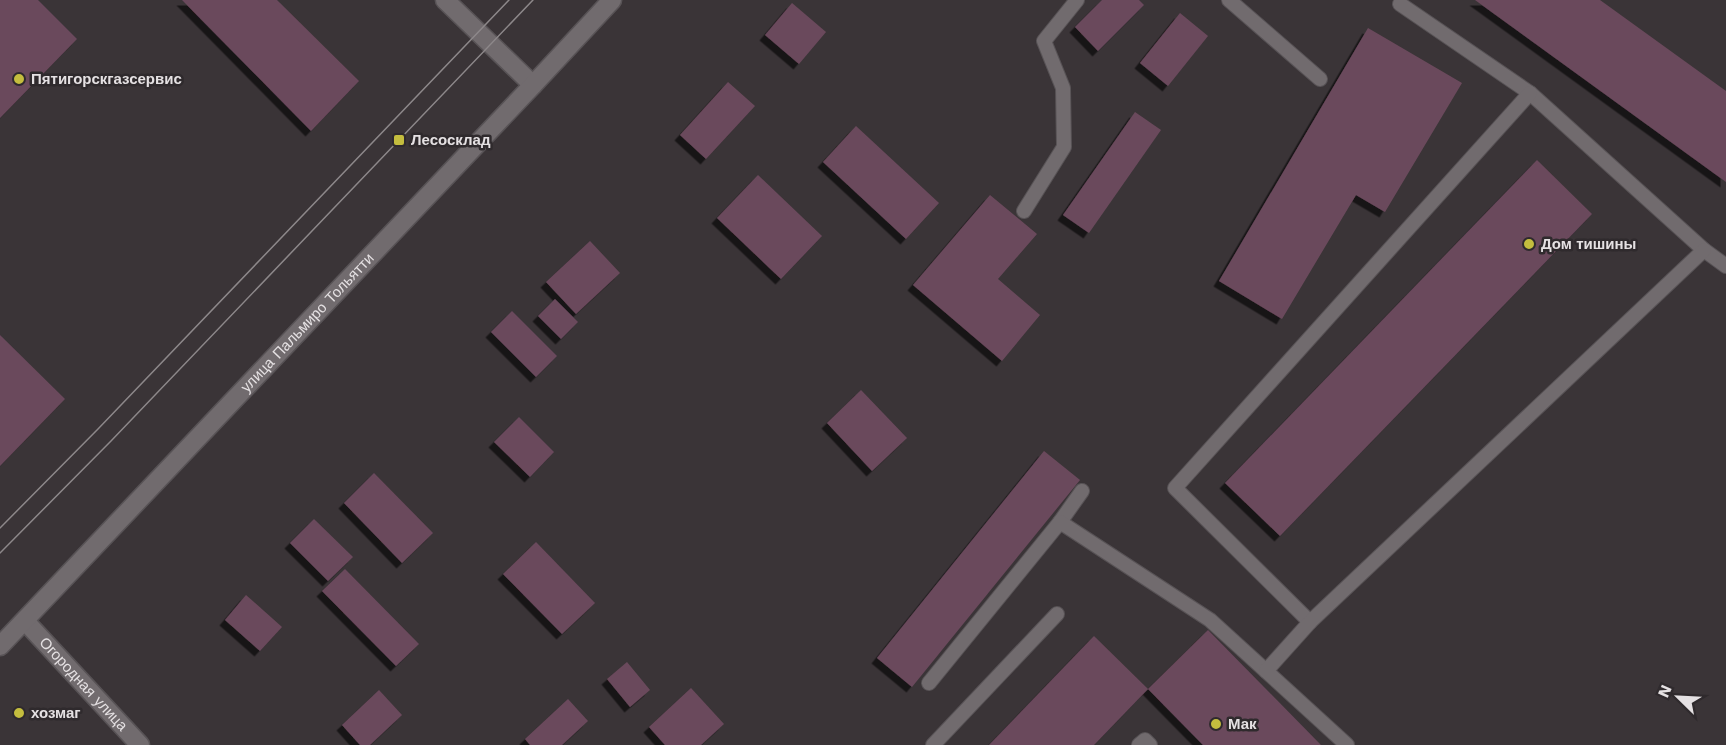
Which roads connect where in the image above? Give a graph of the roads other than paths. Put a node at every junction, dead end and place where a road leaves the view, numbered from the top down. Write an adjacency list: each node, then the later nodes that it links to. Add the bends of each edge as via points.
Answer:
1 (445, 0): 7 (street)
2 (612, 0): 7 (street, улица Пальмиро Тольятти)
3 (1077, 0): 9 (lane, via 1044,41 1063,88 1064,147)
4 (1229, 0): 6 (lane)
5 (1400, 4): 8 (lane)
6 (1320, 79)
7 (533, 85): 15 (street, улица Пальмиро Тольятти)
8 (1530, 93): 10 (lane); 16 (lane, via 1175,488)
9 (1024, 211)
10 (1704, 250): 11 (lane); 16 (lane)
11 (1726, 266)
12 (1082, 492): 13 (lane)
13 (1060, 522): 18 (lane, via 1210,620); 19 (lane)
14 (1057, 614): 21 (lane)
15 (25, 621): 17 (street, улица Пальмиро Тольятти); 20 (street, Огородная улица)
16 (1310, 622): 18 (lane)
17 (0, 646)
18 (1266, 671): 24 (lane)
19 (929, 682)
20 (140, 745)
21 (933, 745)
22 (1139, 745): 23 (lane, via 1144,740)
23 (1150, 745)
24 (1347, 745)

